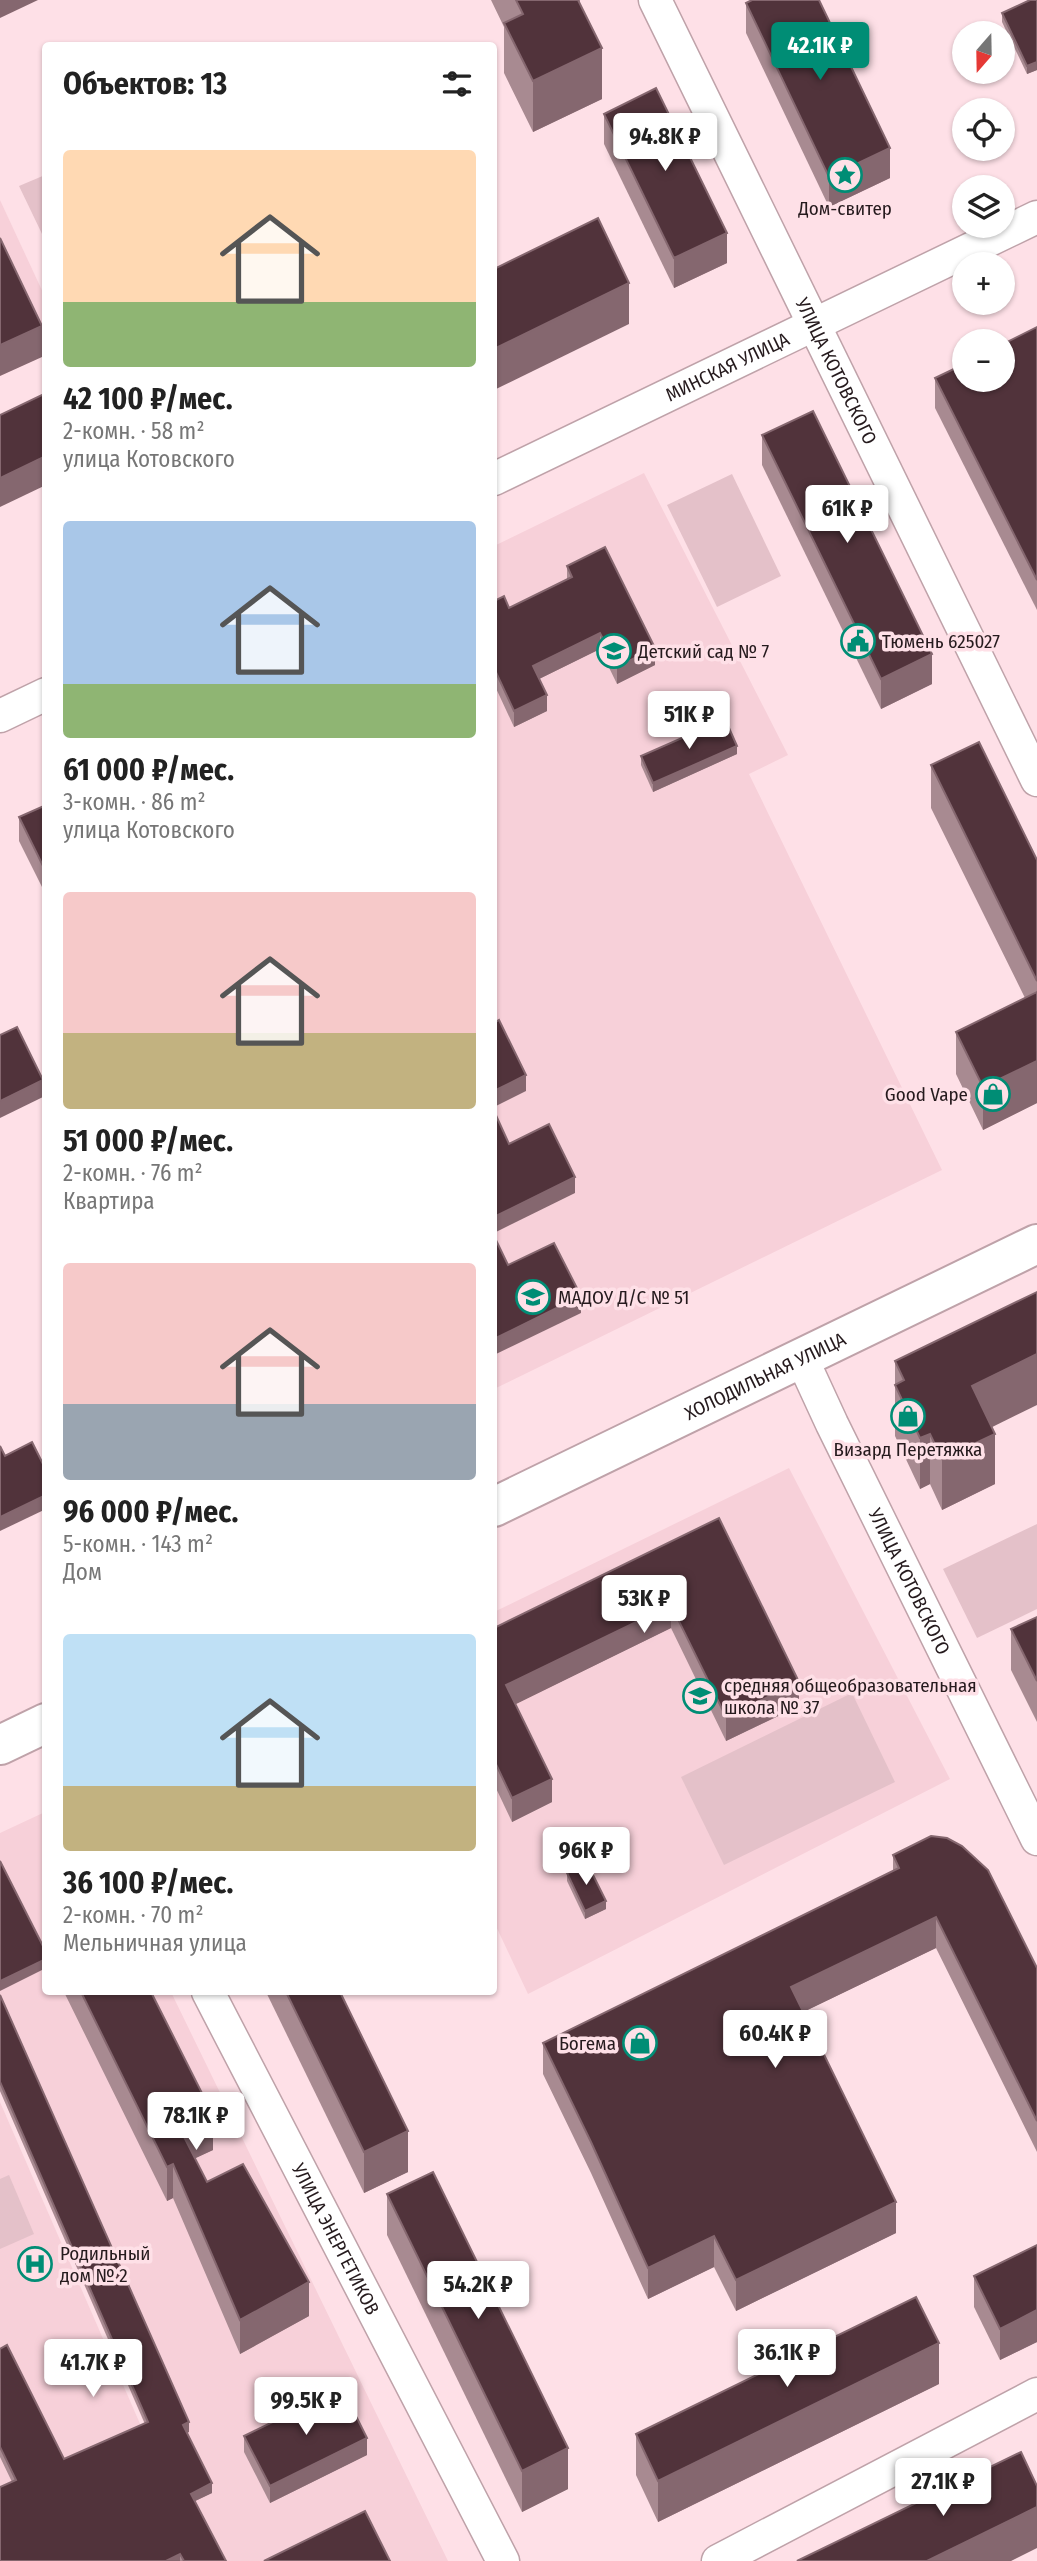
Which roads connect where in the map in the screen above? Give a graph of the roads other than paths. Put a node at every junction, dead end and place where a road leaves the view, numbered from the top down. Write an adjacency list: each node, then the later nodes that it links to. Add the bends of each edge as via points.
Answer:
1 (656, 0): 3 (street, УЛИЦА КОТОВСКОГО)
2 (1037, 217): 3 (street, МИНСКАЯ УЛИЦА)
3 (814, 324): 4 (street, МИНСКАЯ УЛИЦА); 7 (street, УЛИЦА КОТОВСКОГО)
4 (497, 478)
5 (42, 696): 6 (street)
6 (0, 716)
7 (1037, 780)
8 (1037, 1244): 9 (street, ХОЛОДИЛЬНАЯ УЛИЦА)
9 (802, 1359): 10 (street, ХОЛОДИЛЬНАЯ УЛИЦА); 13 (street, УЛИЦА КОТОВСКОГО)
10 (497, 1506)
11 (42, 1725): 12 (street)
12 (0, 1745)
13 (1037, 1839)
14 (210, 1995): 16 (street, УЛИЦА ЭНЕРГЕТИКОВ)
15 (1037, 2394): 17 (street)
16 (503, 2561)
17 (718, 2561)

